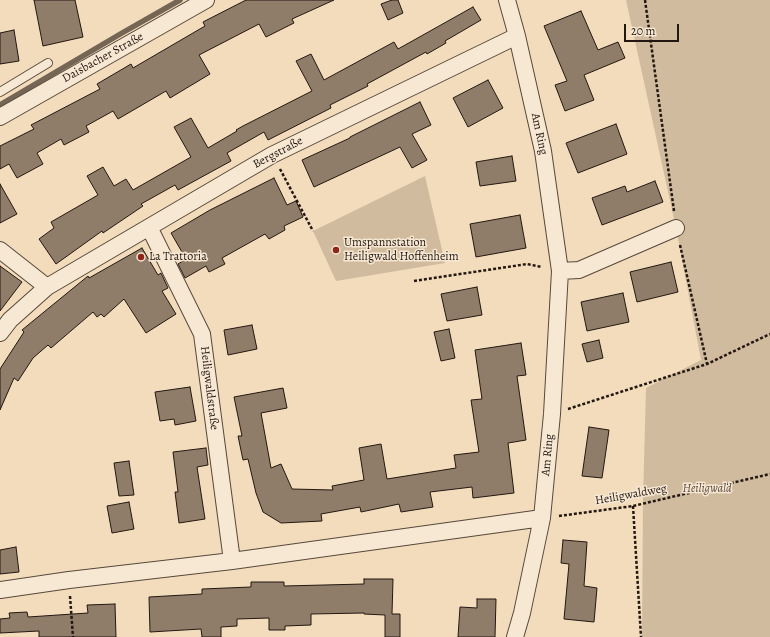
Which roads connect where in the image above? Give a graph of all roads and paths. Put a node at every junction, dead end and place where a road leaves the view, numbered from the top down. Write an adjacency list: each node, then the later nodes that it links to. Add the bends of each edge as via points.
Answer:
1 (206, 0): 7 (street, Daisbacher Straße)
2 (507, 0): 4 (street, Am Ring)
3 (645, 0): 10 (path)
4 (517, 36): 8 (street, Bergstraße); 13 (street, Am Ring, via 543,151)
5 (48, 63): 6 (lane, Daisbacher Straße)
6 (0, 92)
7 (0, 117)
8 (272, 155): 9 (street, Bergstraße); 11 (path)
9 (149, 227): 15 (street, Bergstraße); 23 (street, Heiligwaldstraße, via 202,334)
10 (676, 228): 13 (street, via 579,270); 18 (path)
11 (313, 231)
12 (0, 250): 15 (street)
13 (560, 271): 14 (path, via 527,264); 19 (street, Am Ring)
14 (414, 281)
15 (47, 286): 16 (street, Bergstraße, via 10,320)
16 (0, 333)
17 (770, 334): 18 (path)
18 (707, 364): 19 (path)
19 (552, 414): 22 (street, Am Ring)
20 (770, 474): 21 (path, Heiligwaldweg)
21 (633, 506): 22 (path, Heiligwaldweg); 28 (path)
22 (542, 518): 23 (street); 27 (street, Am Ring)
23 (232, 561): 24 (street)
24 (69, 580): 25 (street); 26 (path)
25 (0, 590)
26 (73, 637)
27 (516, 637)
28 (641, 637)

